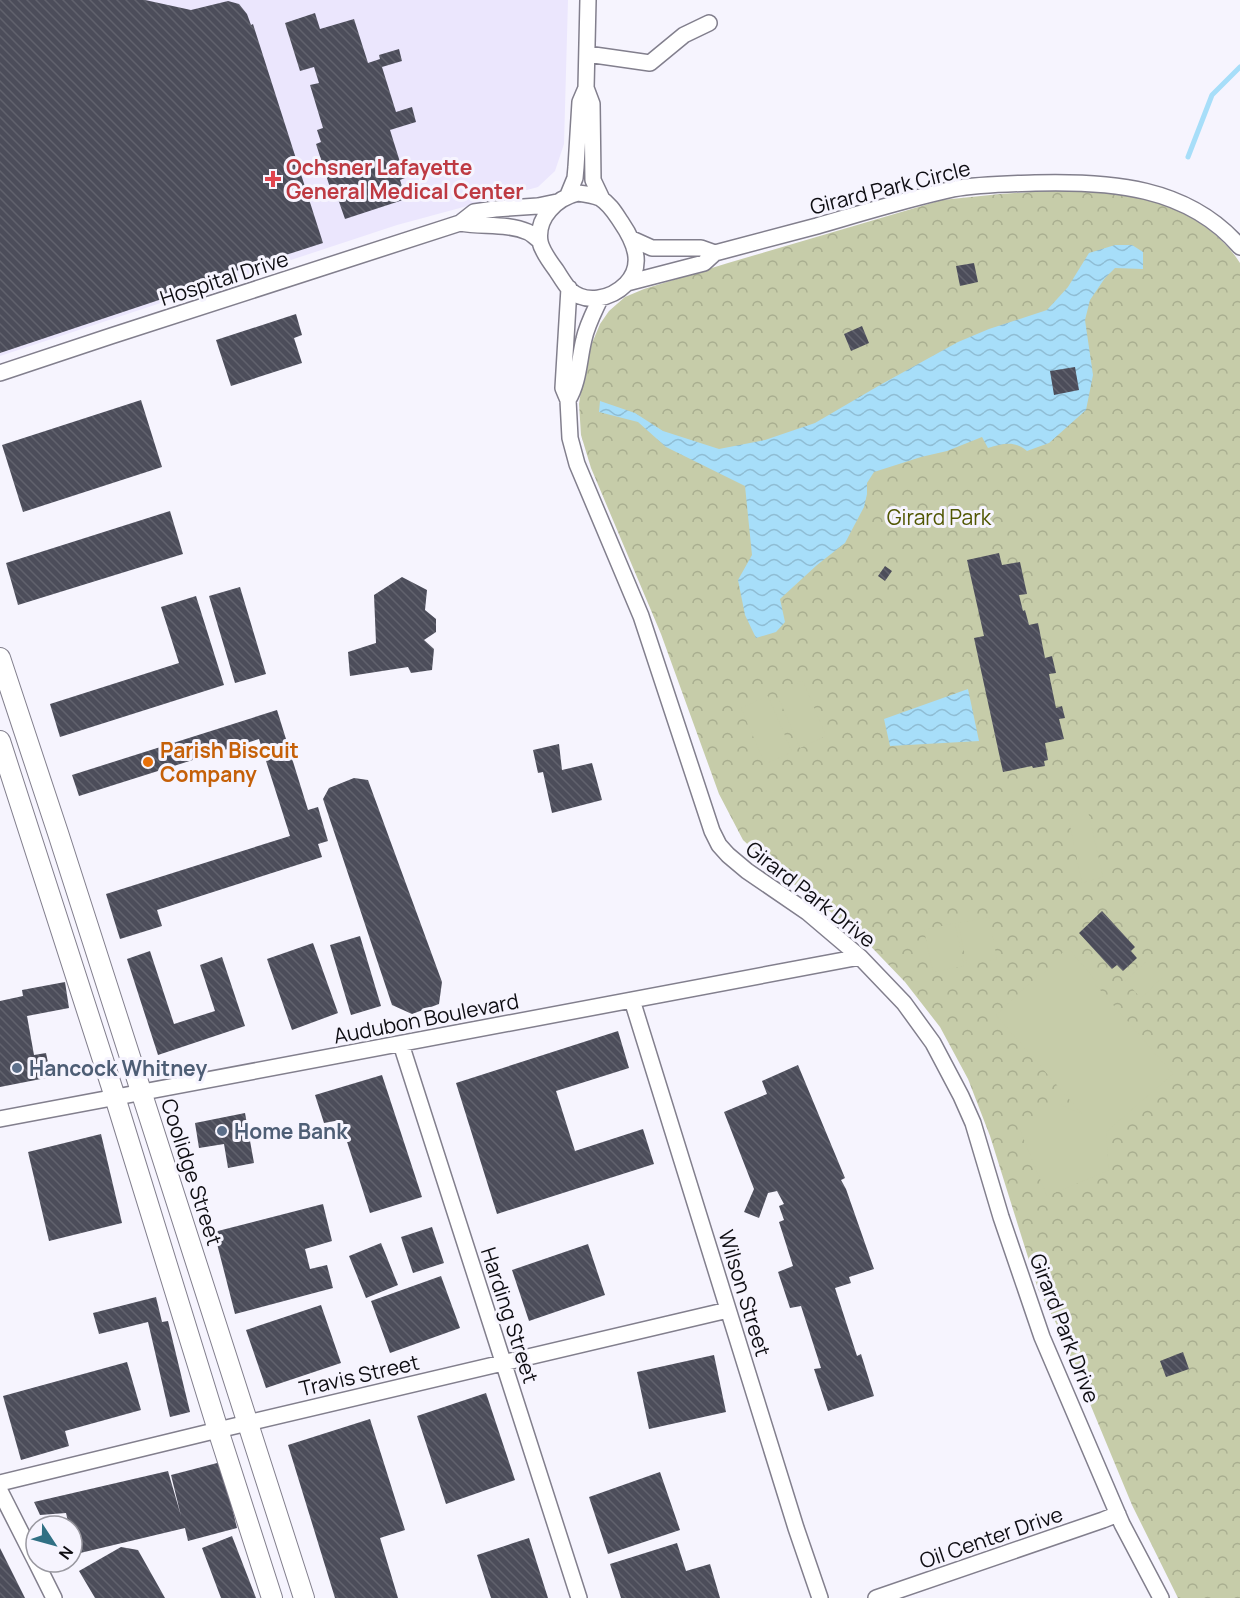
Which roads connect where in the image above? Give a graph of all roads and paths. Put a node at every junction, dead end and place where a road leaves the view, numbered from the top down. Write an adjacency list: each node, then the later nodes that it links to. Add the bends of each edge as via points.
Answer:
1 (588, 0): 3 (street)
2 (709, 23): 3 (street, via 684,35 650,63)
3 (587, 54): 4 (street)
4 (586, 88): 5 (street, via 580,102 574,178); 6 (street, via 592,104 593,180)
5 (562, 199): 6 (street, via 578,193); 7 (street, Hospital Drive, via 538,206 474,212); 9 (street, via 547,212)
6 (602, 199): 8 (street)
7 (460, 224): 9 (street, Hospital Drive, via 506,227 529,233); 15 (street, Hospital Drive)
8 (632, 239): 11 (street, Girard Park Circle, via 652,248 701,248); 12 (street, via 636,262)
9 (540, 241): 13 (street)
10 (1240, 247): 11 (street, Girard Park Circle, via 1206,217 1170,199 1130,187 1070,182 955,189)
11 (716, 253): 12 (street, Girard Park Circle, via 704,263)
12 (627, 283): 14 (street)
13 (568, 288): 14 (street, via 578,295); 16 (street, Girard Park Drive, via 563,388)
14 (600, 299): 16 (street, Girard Park Drive, via 587,330 574,390)
15 (0, 373)
16 (568, 400): 19 (street, Girard Park Drive, via 570,438 577,464 641,616 719,845)
17 (0, 658): 22 (street, Coolidge Street)
18 (0, 741): 23 (street)
19 (860, 957): 20 (street, Audubon Boulevard); 31 (street, Girard Park Drive, via 904,1003 933,1043 961,1096 977,1134 1042,1337)
20 (632, 1000): 21 (street, Audubon Boulevard); 25 (street, Wilson Street)
21 (401, 1044): 22 (street, Audubon Boulevard); 26 (street, Harding Street)
22 (141, 1092): 23 (street, Audubon Boulevard); 27 (street, Coolidge Street)
23 (115, 1097): 24 (street, Audubon Boulevard); 28 (street)
24 (0, 1119)
25 (728, 1310): 26 (street, Travis Street); 38 (street, Wilson Street)
26 (503, 1363): 27 (street, Travis Street); 37 (street, Harding Street)
27 (247, 1423): 28 (street, Travis Street); 36 (street, Coolidge Street)
28 (218, 1430): 29 (street, Travis Street); 35 (street)
29 (0, 1483)
30 (0, 1491): 32 (street)
31 (1118, 1514): 39 (street, Oil Center Drive); 40 (street, Girard Park Drive)
32 (24, 1538)
33 (42, 1574): 34 (street)
34 (54, 1598)
35 (272, 1598)
36 (304, 1598)
37 (579, 1598)
38 (820, 1598)
39 (876, 1598)
40 (1161, 1598)

